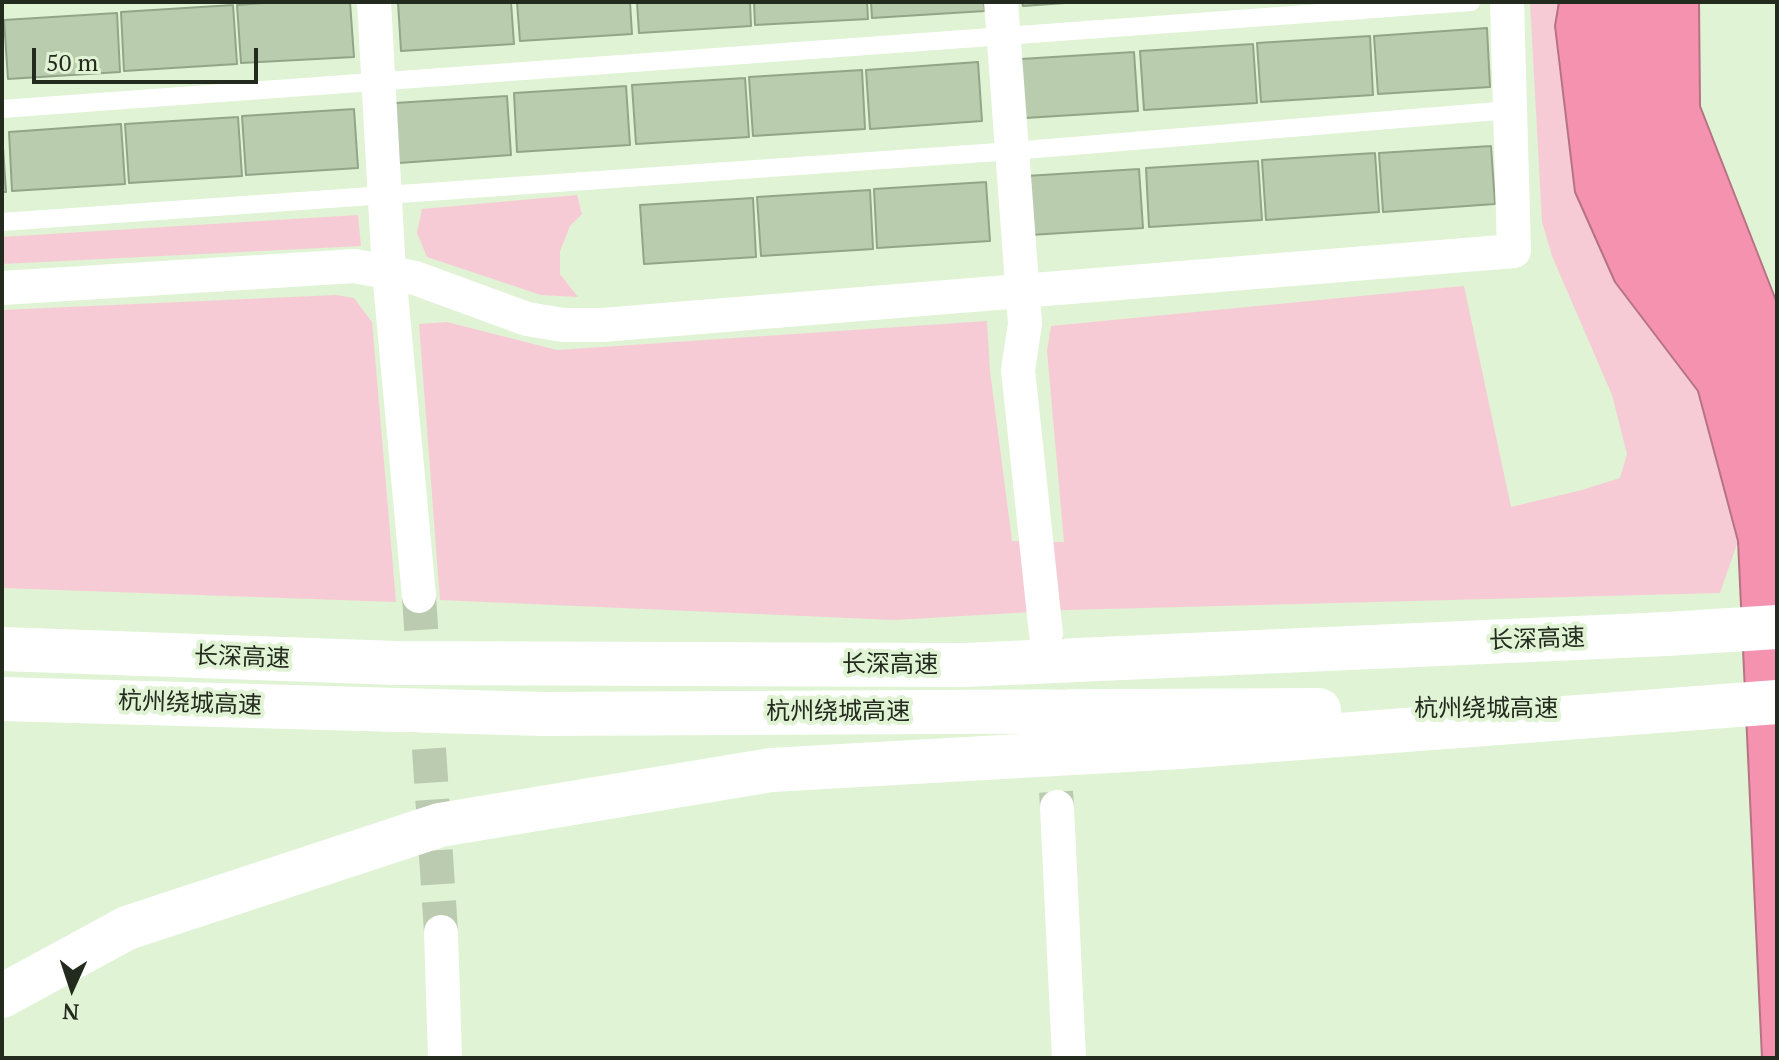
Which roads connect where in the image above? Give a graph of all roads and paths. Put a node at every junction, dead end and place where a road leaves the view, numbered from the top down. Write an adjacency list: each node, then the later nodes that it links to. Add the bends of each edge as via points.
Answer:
1 (374, 2): 6 (street)
2 (1001, 2): 5 (street)
3 (1471, 2): 5 (lane)
4 (1507, 2): 8 (street)
5 (1004, 37): 6 (lane); 9 (street)
6 (379, 80): 7 (lane); 10 (street)
7 (2, 109)
8 (1510, 110): 9 (lane); 14 (street, via 1514,251)
9 (1012, 151): 10 (lane); 14 (street)
10 (385, 195): 11 (lane); 12 (street)
11 (2, 222)
12 (389, 272): 13 (street, via 355,266); 14 (street, via 527,319 563,325); 15 (street)
13 (2, 288)
14 (1021, 291): 17 (street, via 1025,324 1018,370)
15 (419, 596)
16 (1777, 627): 18 (highway, 长深高速, via 964,665 396,663)
17 (1046, 634)
18 (2, 649)
19 (2, 699): 21 (highway, 杭州绕城高速, via 543,714)
20 (1777, 702): 21 (highway)
21 (1674, 708): 24 (highway, via 1180,747 771,770 440,825 127,928)
22 (1057, 807): 26 (street)
23 (441, 932): 25 (street)
24 (2, 996)
25 (445, 1058)
26 (1069, 1058)

